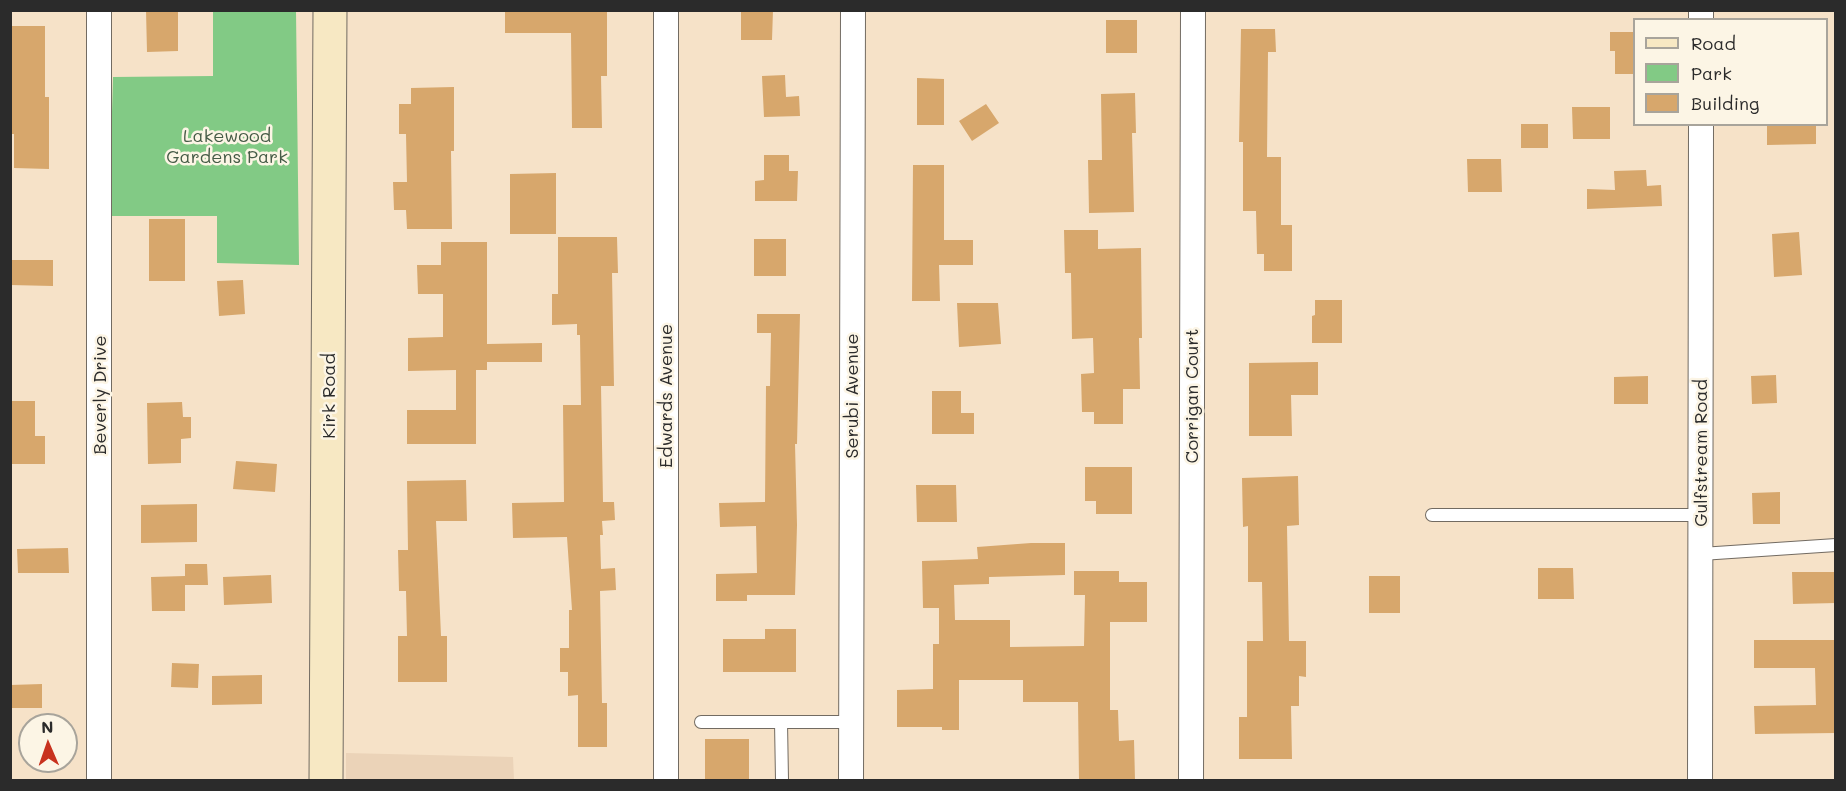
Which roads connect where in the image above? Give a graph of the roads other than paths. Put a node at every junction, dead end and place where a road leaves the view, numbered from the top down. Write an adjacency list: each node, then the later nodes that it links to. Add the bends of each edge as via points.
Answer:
1 (99, 10): 14 (street, Beverly Drive)
2 (330, 10): 15 (street, Kirk Road)
3 (666, 10): 16 (street, Edwards Avenue)
4 (853, 10): 13 (street, Serubi Avenue)
5 (1193, 10): 19 (street, Corrigan Court)
6 (1701, 126): 8 (street, Gulfstream Road)
7 (1432, 515): 8 (lane)
8 (1701, 515): 10 (street, Gulfstream Road)
9 (1836, 545): 10 (lane)
10 (1701, 554): 20 (street, Gulfstream Road)
11 (700, 722): 12 (lane)
12 (781, 722): 13 (lane); 17 (lane)
13 (851, 722): 18 (street, Serubi Avenue)
14 (99, 780)
15 (326, 780)
16 (666, 780)
17 (782, 780)
18 (850, 780)
19 (1191, 780)
20 (1700, 780)

